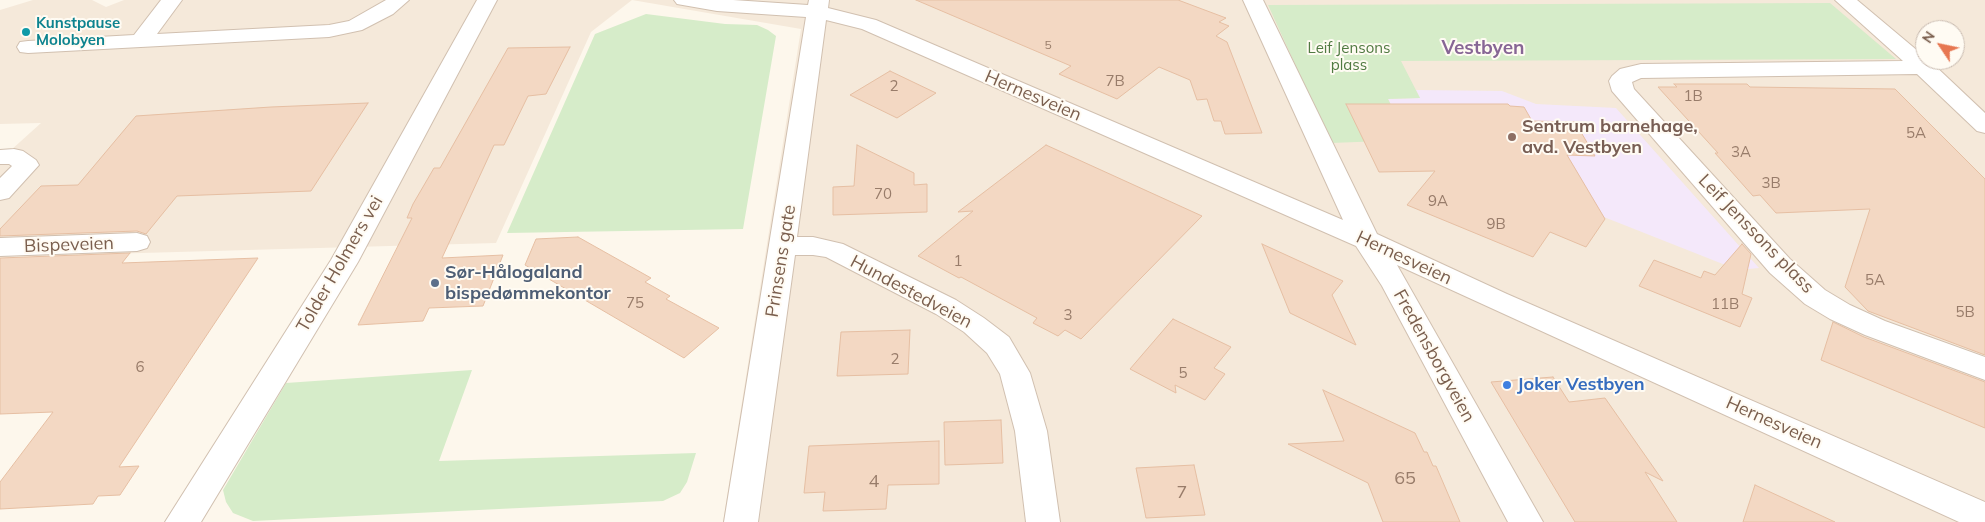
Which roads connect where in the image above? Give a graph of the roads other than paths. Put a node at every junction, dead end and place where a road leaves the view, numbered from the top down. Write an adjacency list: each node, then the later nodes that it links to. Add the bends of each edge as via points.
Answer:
1 (172, 0): 8 (street)
2 (399, 0): 8 (street, via 355,26 329,31)
3 (487, 0): 22 (street, Tolder Holmers vei, via 344,262)
4 (684, 0): 7 (street, Hernesveien, via 717,5)
5 (1253, 0): 16 (street, Fredensborgveien)
6 (1845, 0): 10 (street)
7 (819, 6): 16 (street, Hernesveien, via 869,24); 18 (street, Prinsens gate)
8 (140, 41): 9 (street)
9 (28, 47)
10 (1915, 60)
11 (1915, 67): 20 (street, Leif Jenssons plass, via 1641,71 1628,74 1620,81 1623,91 1780,266 1815,297 1875,328)
12 (1926, 70): 13 (street)
13 (1980, 116)
14 (0, 157): 15 (street, via 14,156 27,165)
15 (0, 192)
16 (1366, 240): 21 (street, Hernesveien); 25 (street, Fredensborgveien, via 1395,284)
17 (137, 242): 19 (street, Bispeveien)
18 (784, 246): 23 (street, Prinsens gate); 24 (street, Hundestedveien, via 833,250 946,307 998,345 1015,373 1031,431)
19 (0, 247)
20 (1985, 369)
21 (1985, 518)
22 (182, 522)
23 (741, 522)
24 (1043, 522)
25 (1526, 522)

